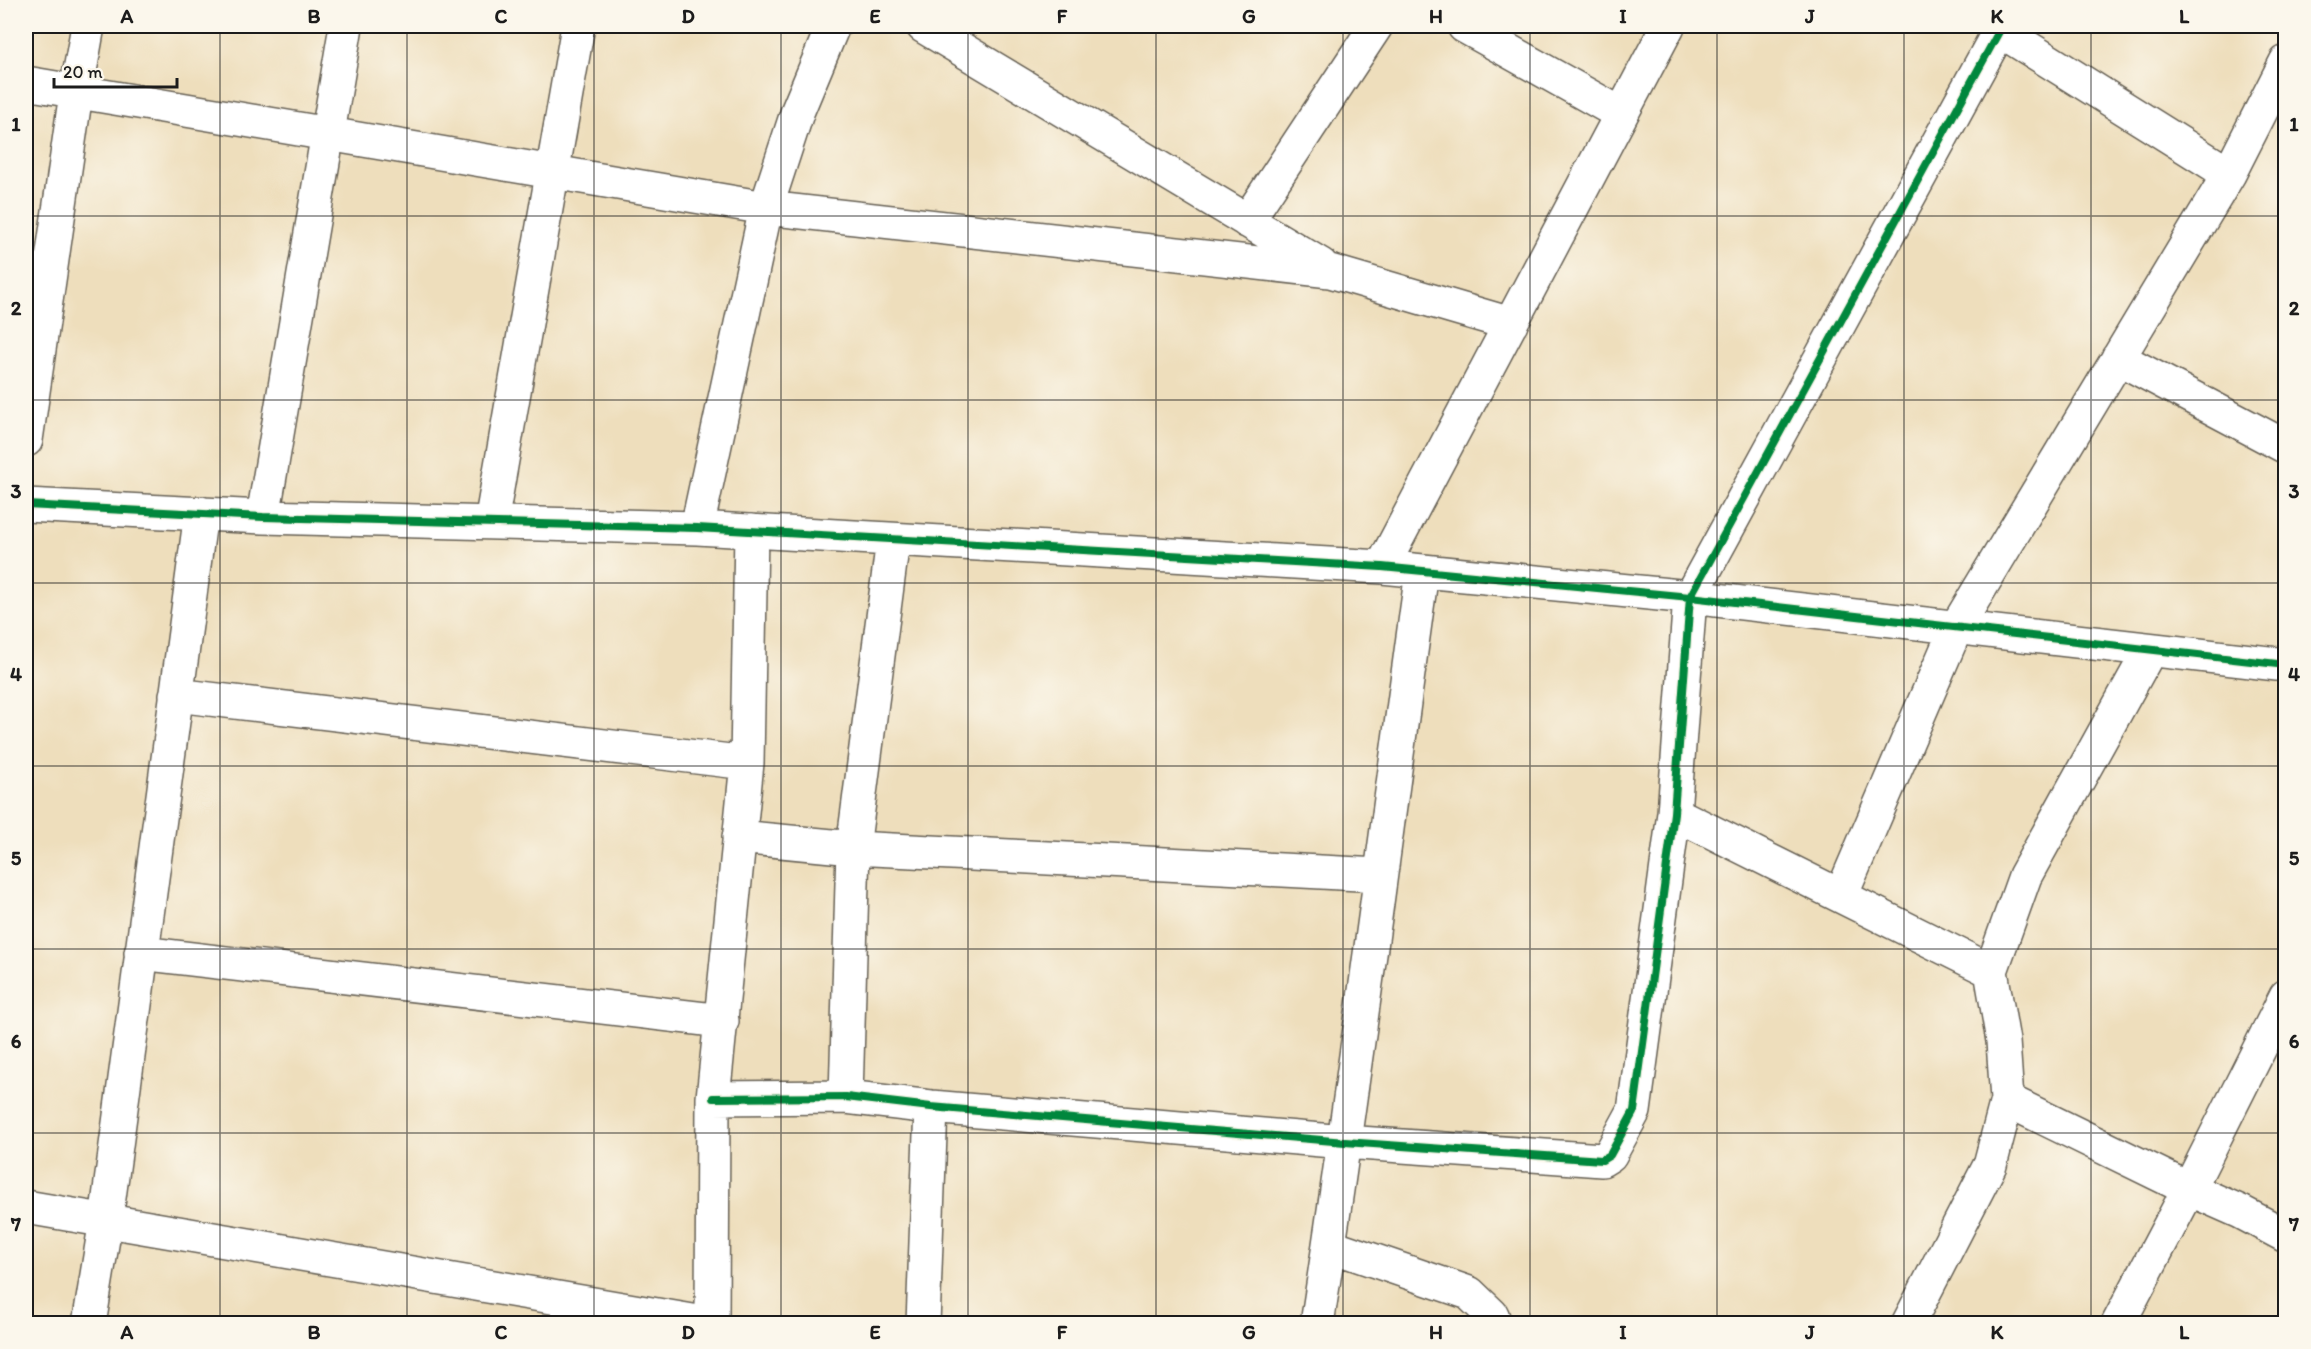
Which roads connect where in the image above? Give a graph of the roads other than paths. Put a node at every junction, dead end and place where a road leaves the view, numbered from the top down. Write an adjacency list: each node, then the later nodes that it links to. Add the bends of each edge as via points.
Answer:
1 (88, 26): 12 (street)
2 (346, 26): 14 (street)
3 (578, 26): 15 (street)
4 (832, 26): 17 (street, via 798,110)
5 (923, 26): 18 (street)
6 (1376, 26): 18 (street)
7 (1464, 26): 13 (street)
8 (1668, 26): 13 (street)
9 (1998, 27): 16 (street); 34 (street)
10 (2286, 62): 16 (street)
11 (26, 83): 12 (street)
12 (76, 93): 14 (street); 21 (street)
13 (1621, 114): 20 (street)
14 (326, 135): 15 (street); 27 (street)
15 (551, 172): 17 (street); 28 (street)
16 (2229, 174): 22 (street)
17 (766, 208): 19 (street); 29 (street)
18 (1247, 221): 19 (street)
19 (1330, 271): 20 (street)
20 (1511, 324): 32 (street)
21 (33, 336): 24 (street)
22 (2118, 358): 23 (street); 35 (street)
23 (2282, 436)
24 (26, 440)
25 (26, 505): 26 (street)
26 (201, 513): 27 (street); 38 (street)
27 (263, 517): 28 (street)
28 (491, 523): 29 (street)
29 (696, 528): 30 (street)
30 (751, 531): 31 (street); 39 (street)
31 (893, 540): 32 (street); 42 (street)
32 (1382, 567): 33 (street)
33 (1422, 572): 34 (street); 43 (street)
34 (1690, 597): 35 (street); 40 (street)
35 (1956, 628): 36 (street); 44 (street)
36 (2150, 650): 37 (street); 46 (street, via 2025,876)
37 (2286, 665)
38 (176, 695): 39 (street); 45 (street)
39 (747, 763): 41 (street)
40 (1674, 813): 44 (street); 53 (street, via 1634,1111 1610,1155 1602,1160)
41 (739, 837): 42 (street); 48 (street)
42 (853, 848): 43 (street); 49 (street)
43 (1379, 875): 53 (street)
44 (1841, 896): 46 (street)
45 (141, 953): 48 (street); 56 (street)
46 (1991, 971): 51 (street, via 2003,1041)
47 (2286, 996): 54 (street)
48 (722, 1021): 50 (street)
49 (846, 1097): 50 (street); 52 (street)
50 (713, 1098): 60 (street)
51 (2007, 1100): 54 (street); 64 (street, via 1990,1165)
52 (931, 1107): 53 (street); 61 (street)
53 (1345, 1142): 58 (street)
54 (2189, 1189): 57 (street); 65 (street)
55 (26, 1208): 56 (street)
56 (105, 1220): 59 (street); 60 (street)
57 (2286, 1236)
58 (1329, 1245): 62 (street); 63 (street, via 1469,1293)
59 (89, 1323)
60 (711, 1323)
61 (922, 1323)
62 (1317, 1323)
63 (1495, 1323)
64 (1908, 1323)
65 (2118, 1323)

